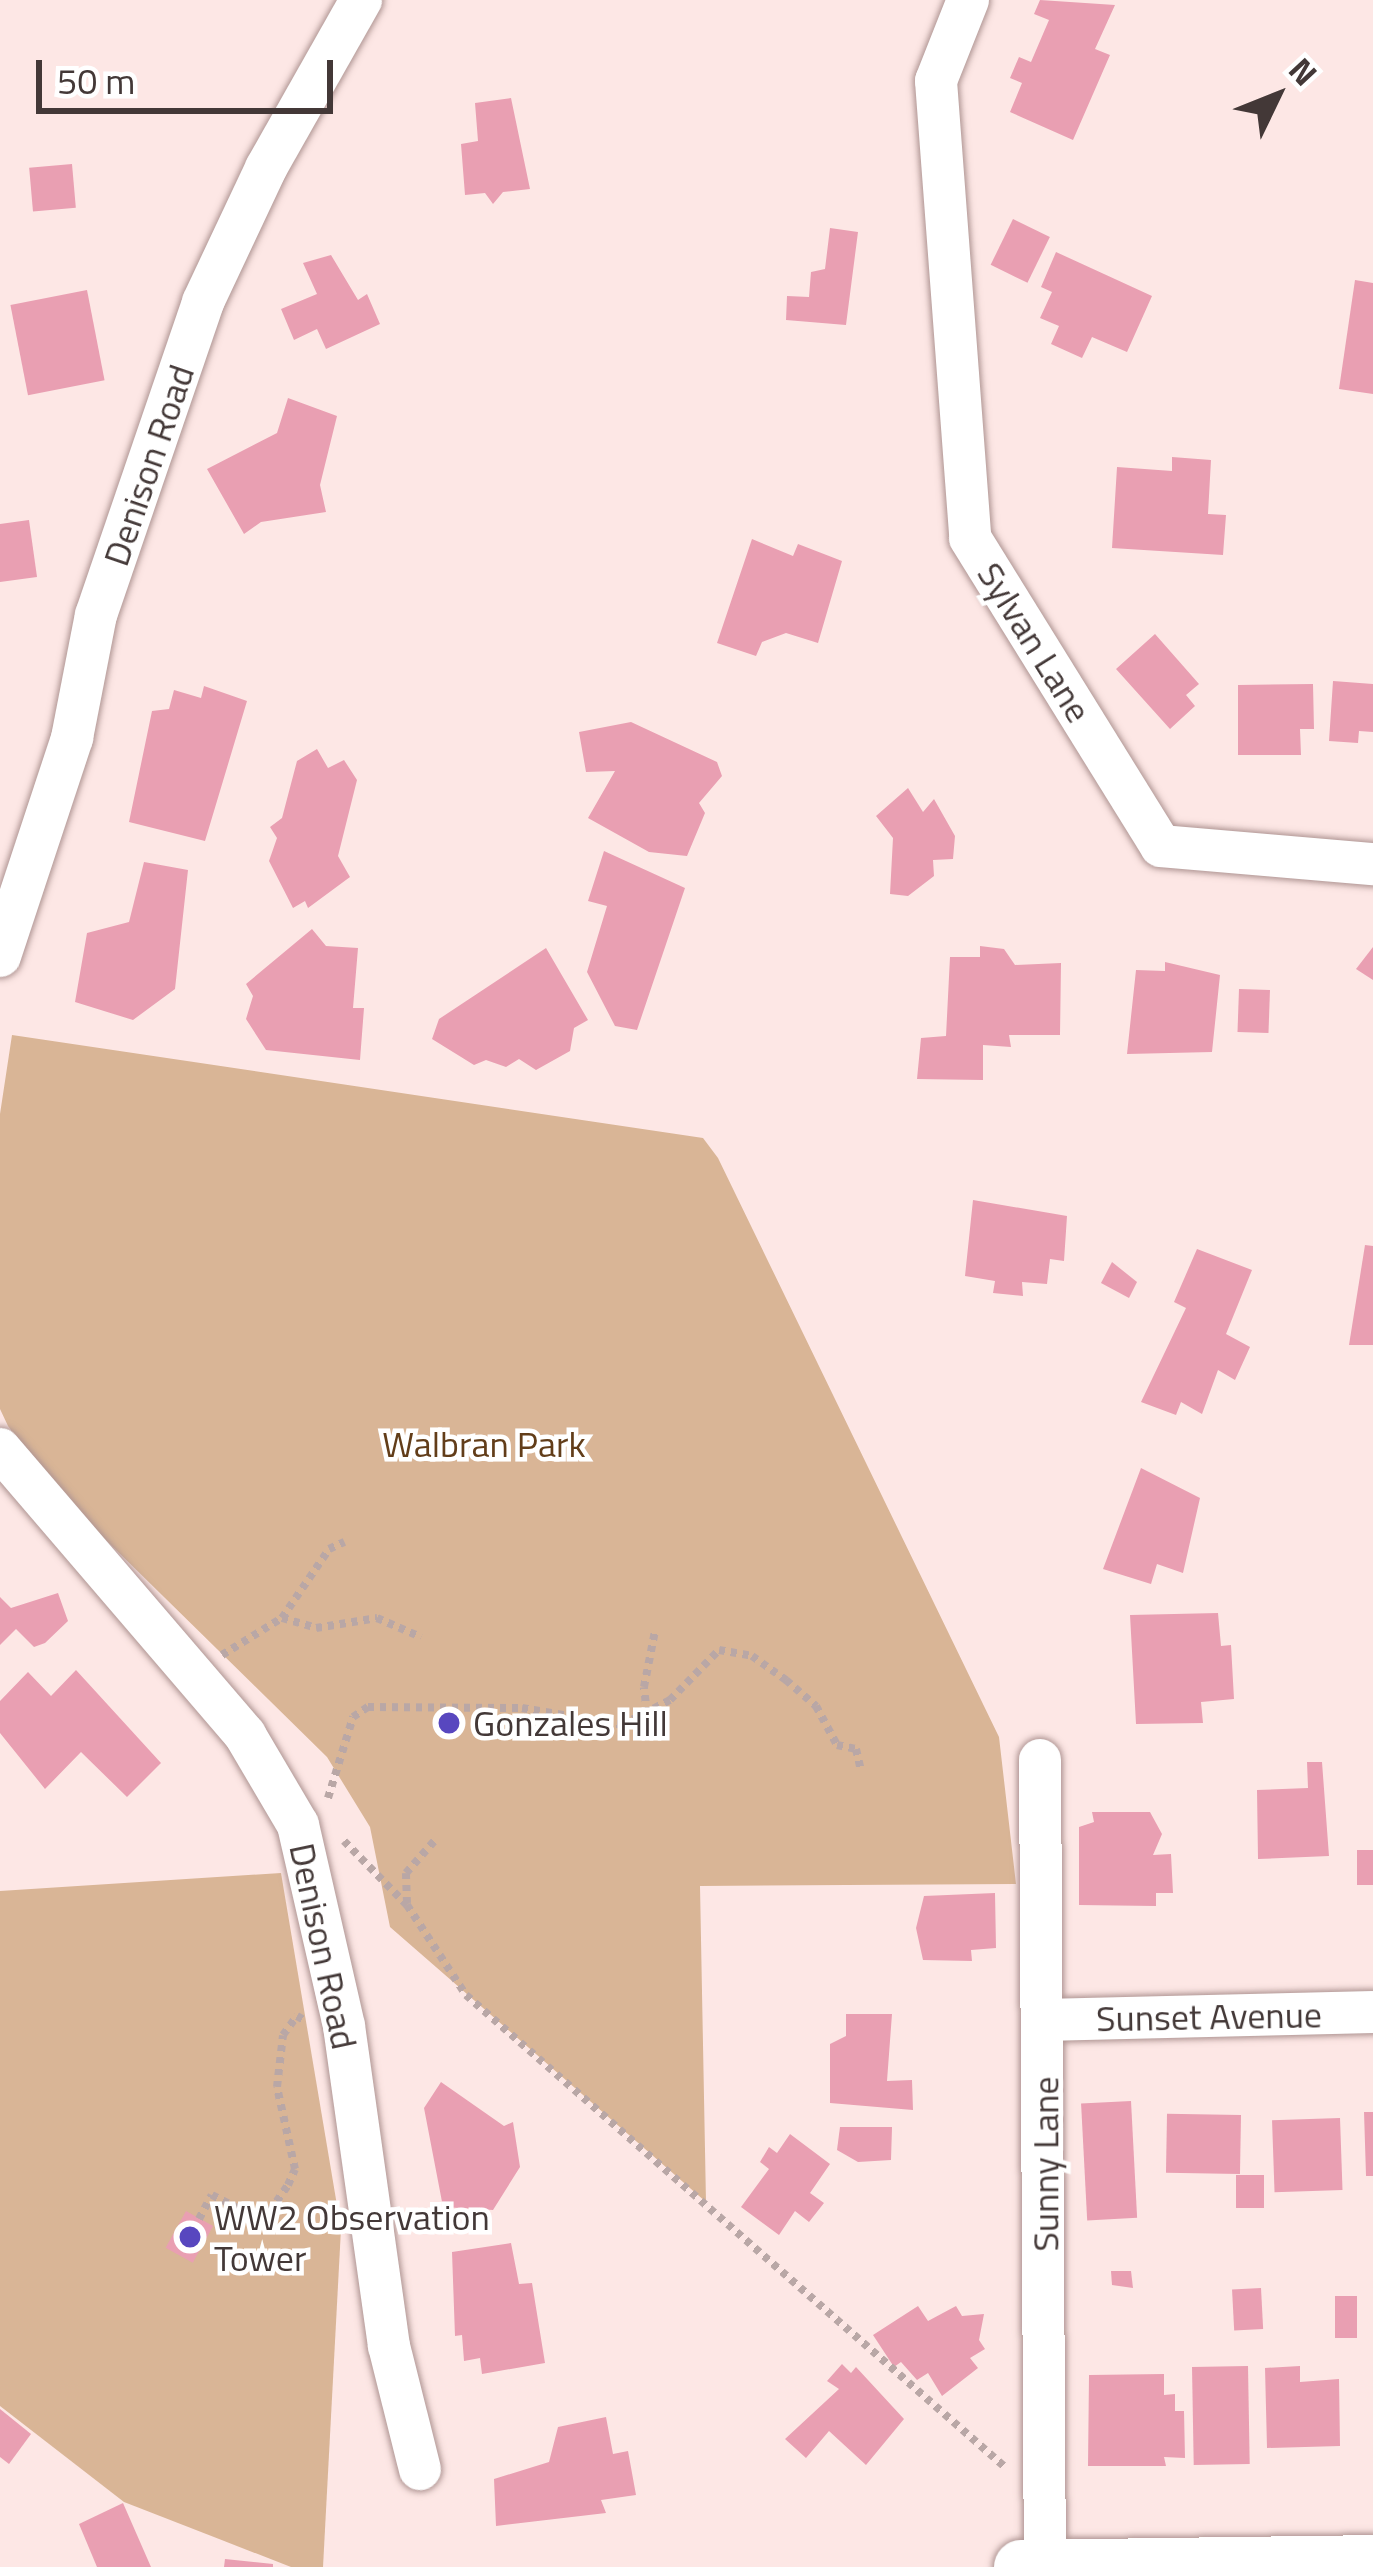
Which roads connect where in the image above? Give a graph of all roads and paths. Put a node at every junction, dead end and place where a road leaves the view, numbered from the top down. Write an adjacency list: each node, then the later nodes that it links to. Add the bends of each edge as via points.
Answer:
1 (361, 0): 4 (street, Denison Road, via 266,168 203,302 96,615 72,738)
2 (968, 0): 3 (street, Sylvan Lane, via 936,81 970,538 1161,846)
3 (1373, 864)
4 (0, 956)
5 (0, 1449): 14 (street, Denison Road, via 245,1736)
6 (344, 1542): 7 (path, via 329,1549)
7 (282, 1618): 9 (path, via 316,1628 376,1618); 10 (path)
8 (655, 1631): 11 (path)
9 (421, 1637)
10 (218, 1657)
11 (647, 1713): 13 (path, via 719,1650 752,1657 816,1706 838,1745 856,1749); 14 (path, via 622,1725 522,1708 368,1707 353,1717 326,1807)
12 (1040, 1760): 18 (street, Sunny Lane)
13 (862, 1771)
14 (298, 1825): 16 (path, via 338,1836); 19 (street, Denison Road)
15 (436, 1839): 16 (path, via 406,1874)
16 (407, 1905): 22 (path, via 466,1995)
17 (1373, 2012): 18 (street, Sunset Avenue)
18 (1044, 2020): 25 (street, Sunny Lane)
19 (344, 2026): 20 (path, via 318,2028 297,2016 283,2035 277,2087 295,2169 278,2202 263,2221 212,2195); 21 (street, Denison Road, via 389,2346)
20 (199, 2218)
21 (420, 2469)
22 (1008, 2470)
23 (1373, 2562): 25 (main road)
24 (1022, 2567): 25 (main road)
25 (1045, 2567)

